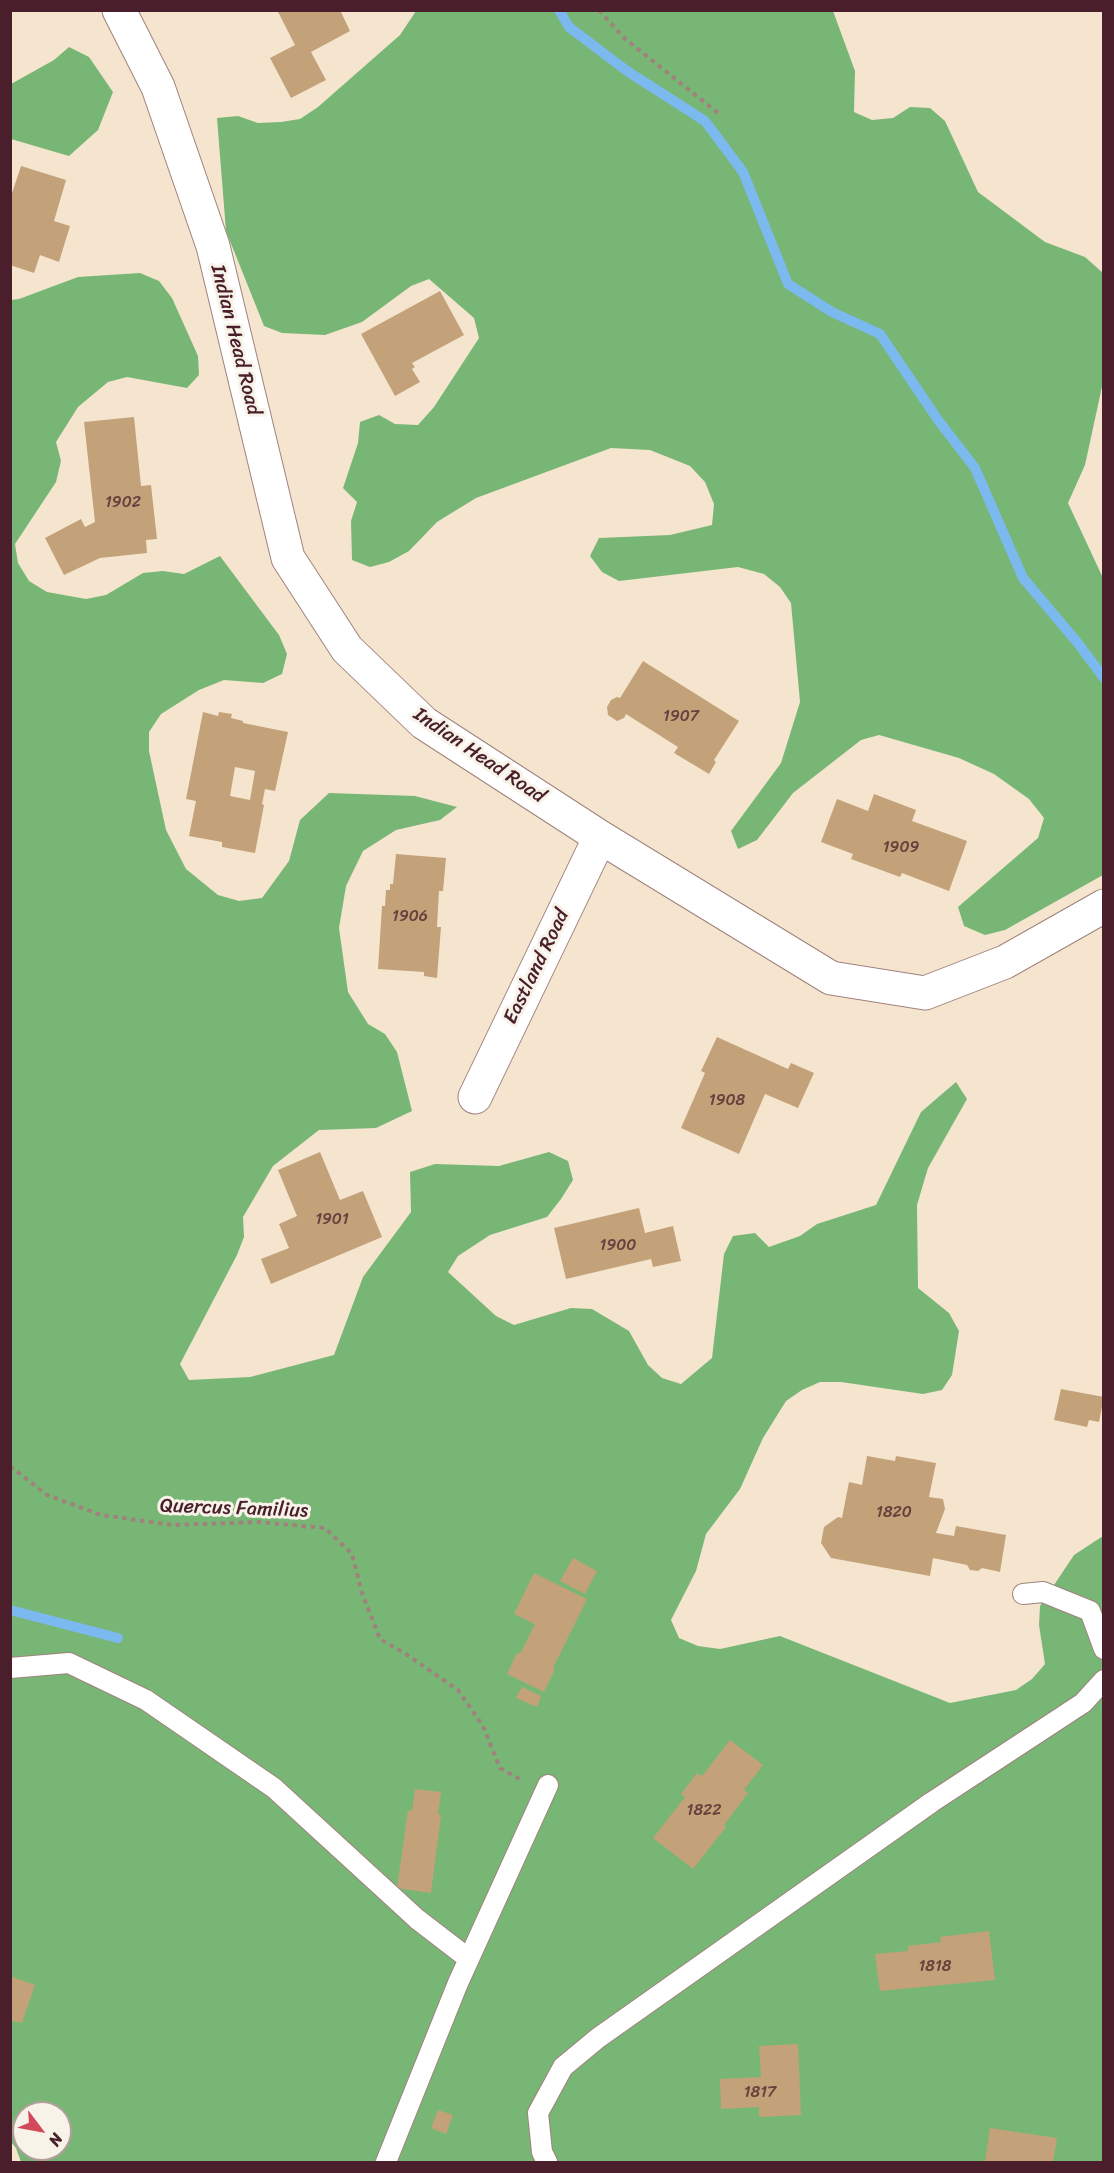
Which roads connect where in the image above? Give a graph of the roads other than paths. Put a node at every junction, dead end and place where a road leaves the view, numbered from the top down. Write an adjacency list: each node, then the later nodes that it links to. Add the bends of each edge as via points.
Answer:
1 (118, 10): 2 (street, Indian Head Road, via 158,87 213,246 288,558 346,649 424,723)
2 (600, 837): 3 (street, Indian Head Road, via 831,978 925,993 1005,962); 4 (street, Eastland Road)
3 (1104, 906)
4 (475, 1097)
5 (1023, 1594): 6 (lane, via 1043,1592 1090,1611)
6 (1104, 1649)
7 (10, 1668): 10 (lane, via 69,1663 147,1700 274,1788 417,1919)
8 (1104, 1680): 12 (lane, via 1083,1703 932,1802 598,2038 563,2067 538,2113)
9 (547, 1789): 10 (lane)
10 (469, 1959): 11 (lane)
11 (386, 2163)
12 (547, 2163)

